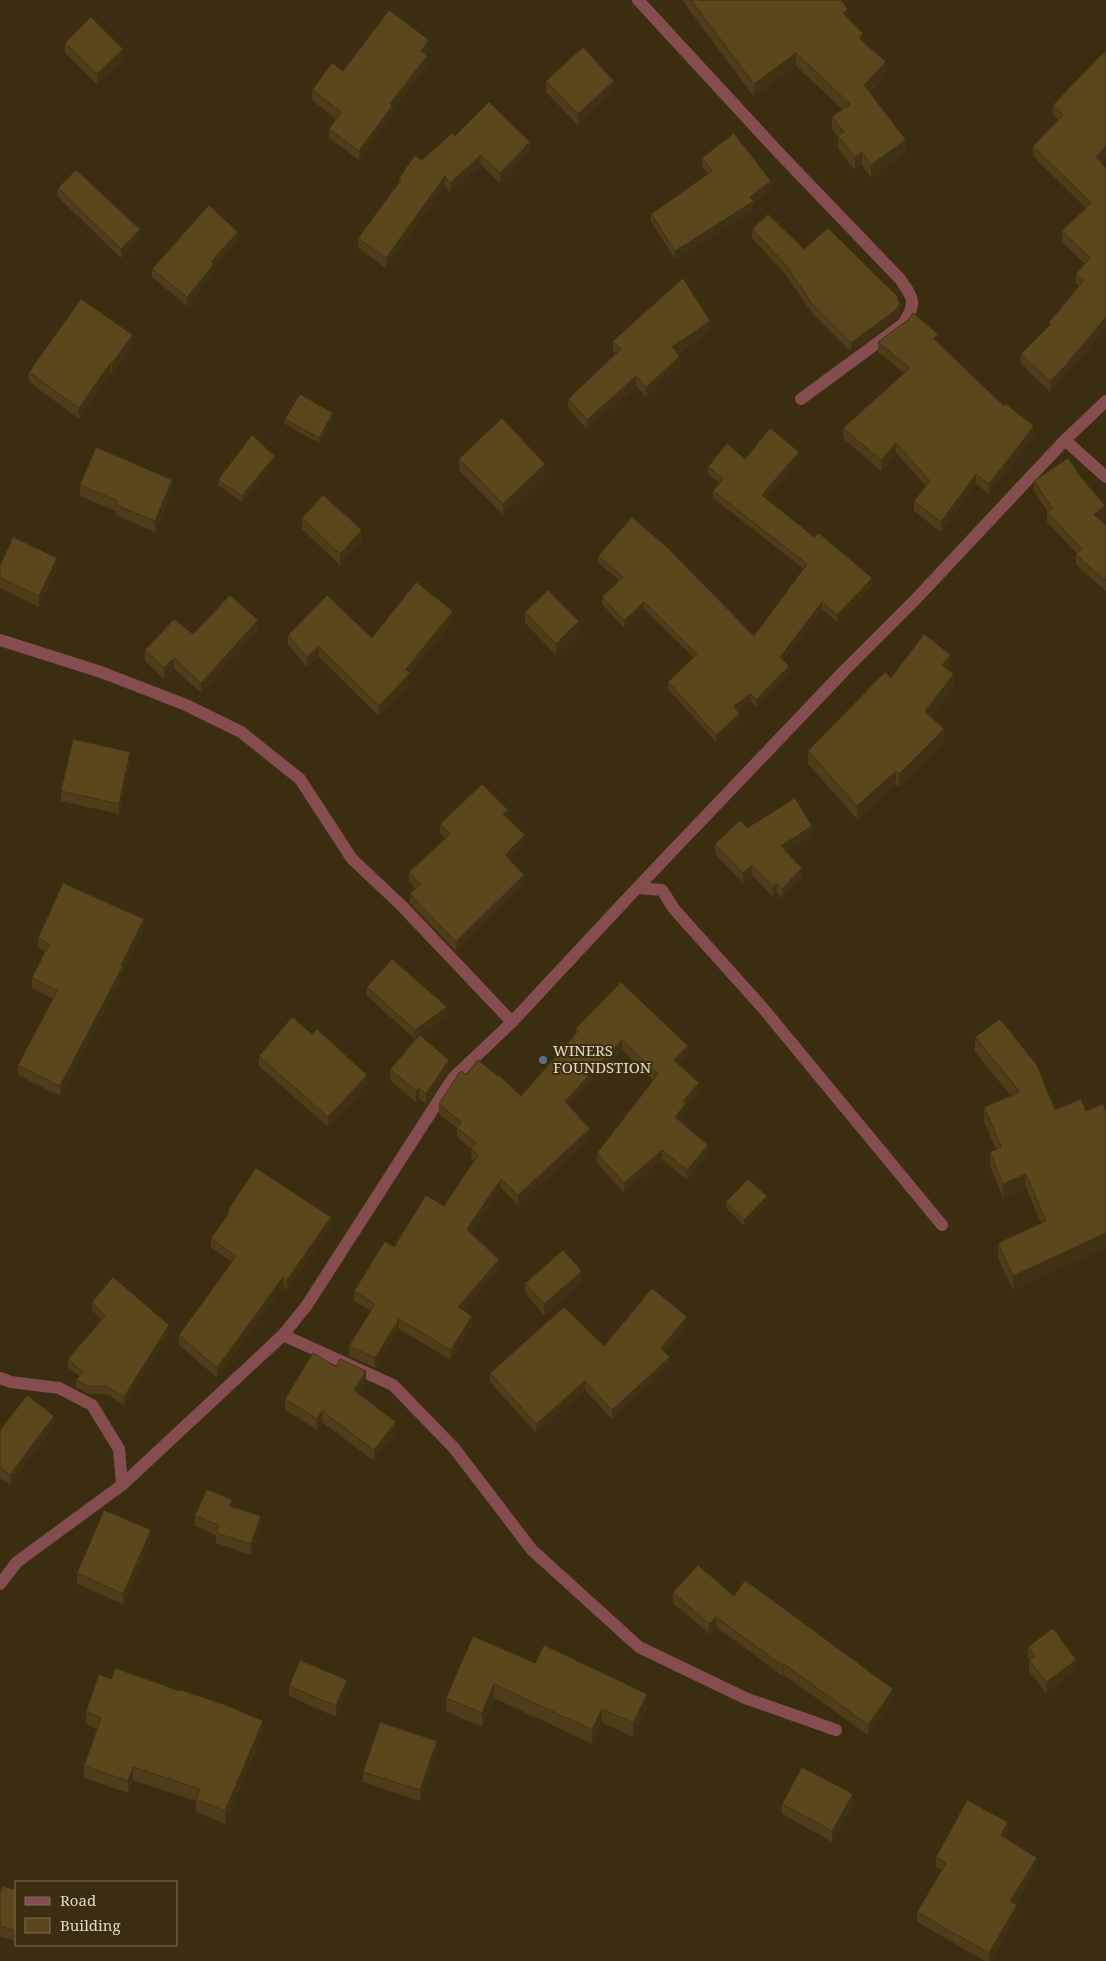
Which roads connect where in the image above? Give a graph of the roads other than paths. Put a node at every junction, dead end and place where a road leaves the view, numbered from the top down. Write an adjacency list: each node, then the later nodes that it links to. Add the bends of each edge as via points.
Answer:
1 (638, 0): 2 (street, via 900,279 911,296 912,310 903,324)
2 (801, 400)
3 (1106, 401): 4 (street)
4 (1065, 440): 5 (street); 7 (street)
5 (1106, 477)
6 (0, 640): 8 (street, via 101,672 240,732 300,779 352,859 401,905)
7 (637, 888): 8 (street); 9 (street, via 662,890 674,909 762,1007)
8 (512, 1022): 10 (street, via 453,1078 308,1305)
9 (942, 1225)
10 (283, 1335): 12 (street); 14 (street, via 393,1385 454,1448 532,1550 639,1647 745,1698)
11 (0, 1378): 12 (street, via 59,1388 92,1405 119,1449)
12 (122, 1485): 13 (street, via 17,1562)
13 (0, 1584)
14 (836, 1730)

